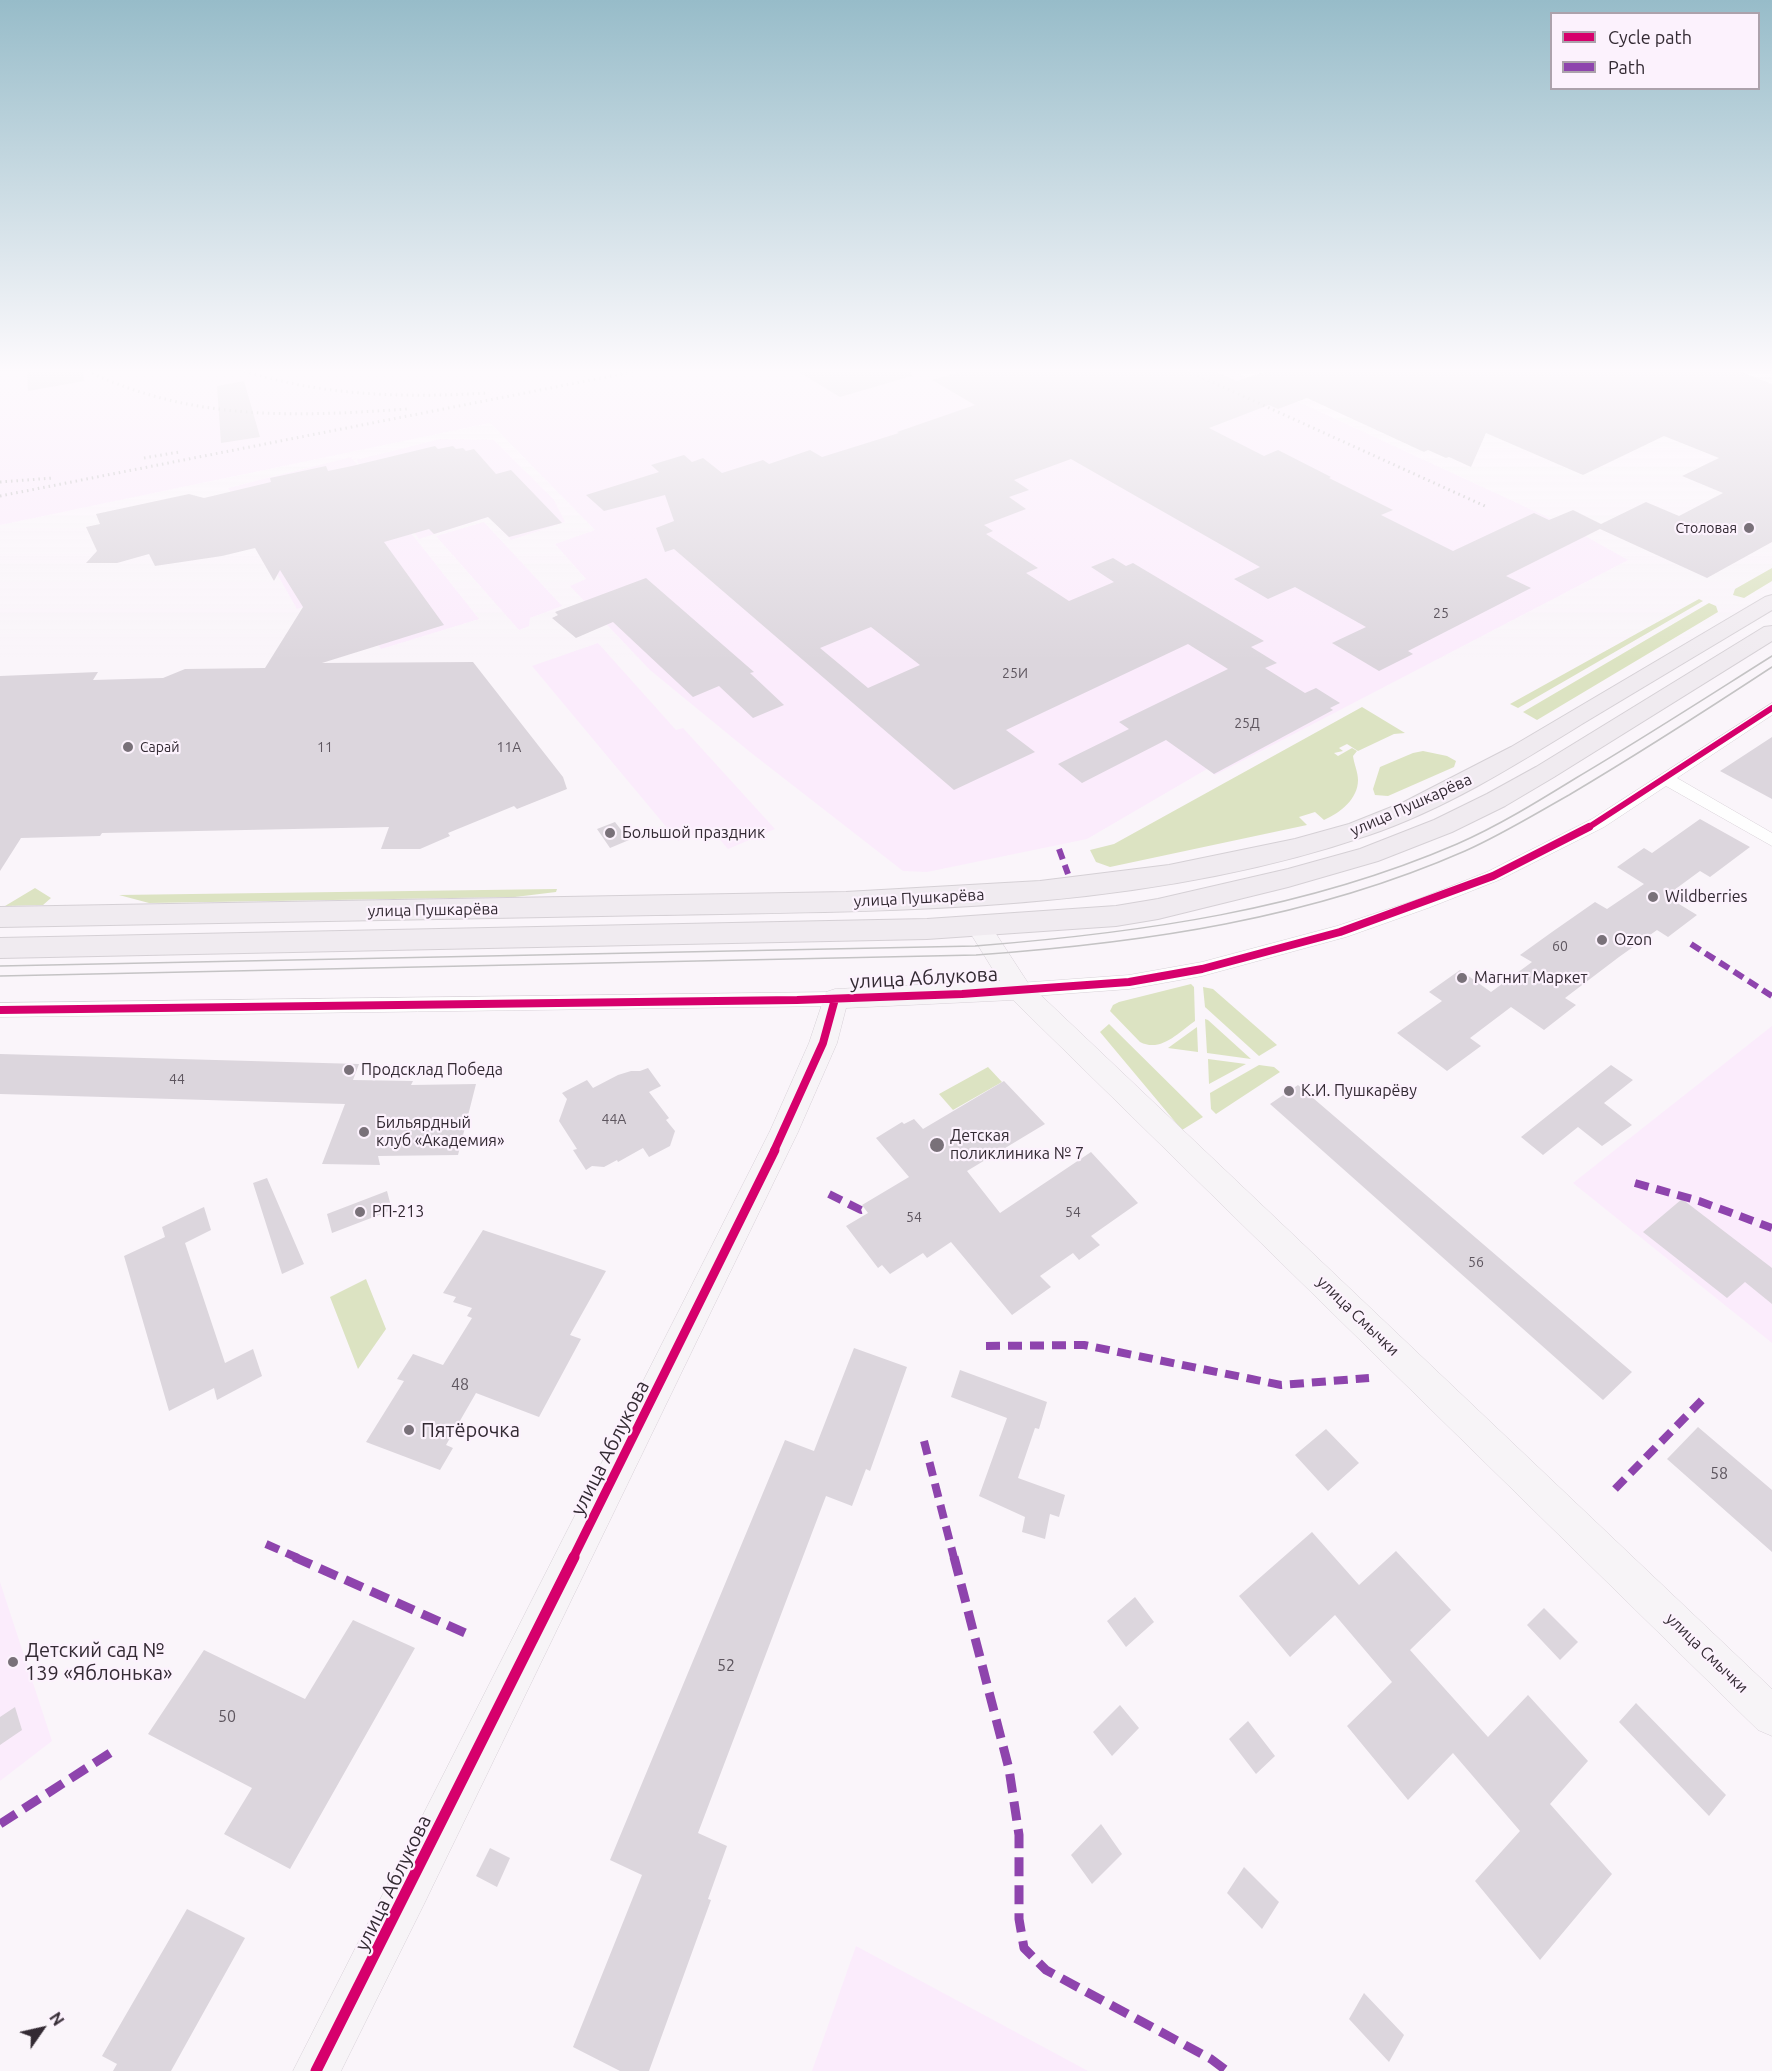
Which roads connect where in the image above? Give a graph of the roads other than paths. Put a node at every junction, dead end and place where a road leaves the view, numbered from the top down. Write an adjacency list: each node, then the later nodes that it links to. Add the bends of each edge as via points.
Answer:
1 (1766, 612): 4 (main road, улица Пушкарёва)
2 (1772, 633): 6 (main road, улица Пушкарёва)
3 (1772, 708): 5 (street)
4 (1496, 765): 6 (main road); 8 (main road, улица Пушкарёва, via 1425,802 1360,829 1179,873 1056,890)
5 (1666, 779): 7 (street); 11 (street, via 1598,823 1493,876 1340,932 1259,956 1172,975)
6 (1526, 783): 8 (main road, улица Пушкарёва, via 1443,826 1369,855 1222,896 1116,916)
7 (1772, 840)
8 (975, 911): 9 (main road, улица Пушкарёва, via 835,902); 10 (main road, улица Пушкарёва, via 696,935); 11 (street, улица Смычки)
9 (0, 917)
10 (0, 948)
11 (1019, 990): 12 (street, улица Аблукова); 14 (street, улица Смычки)
12 (835, 999): 13 (street); 15 (street, улица Аблукова, via 823,1043 774,1153)
13 (0, 1010)
14 (1772, 1716)
15 (316, 2071)

